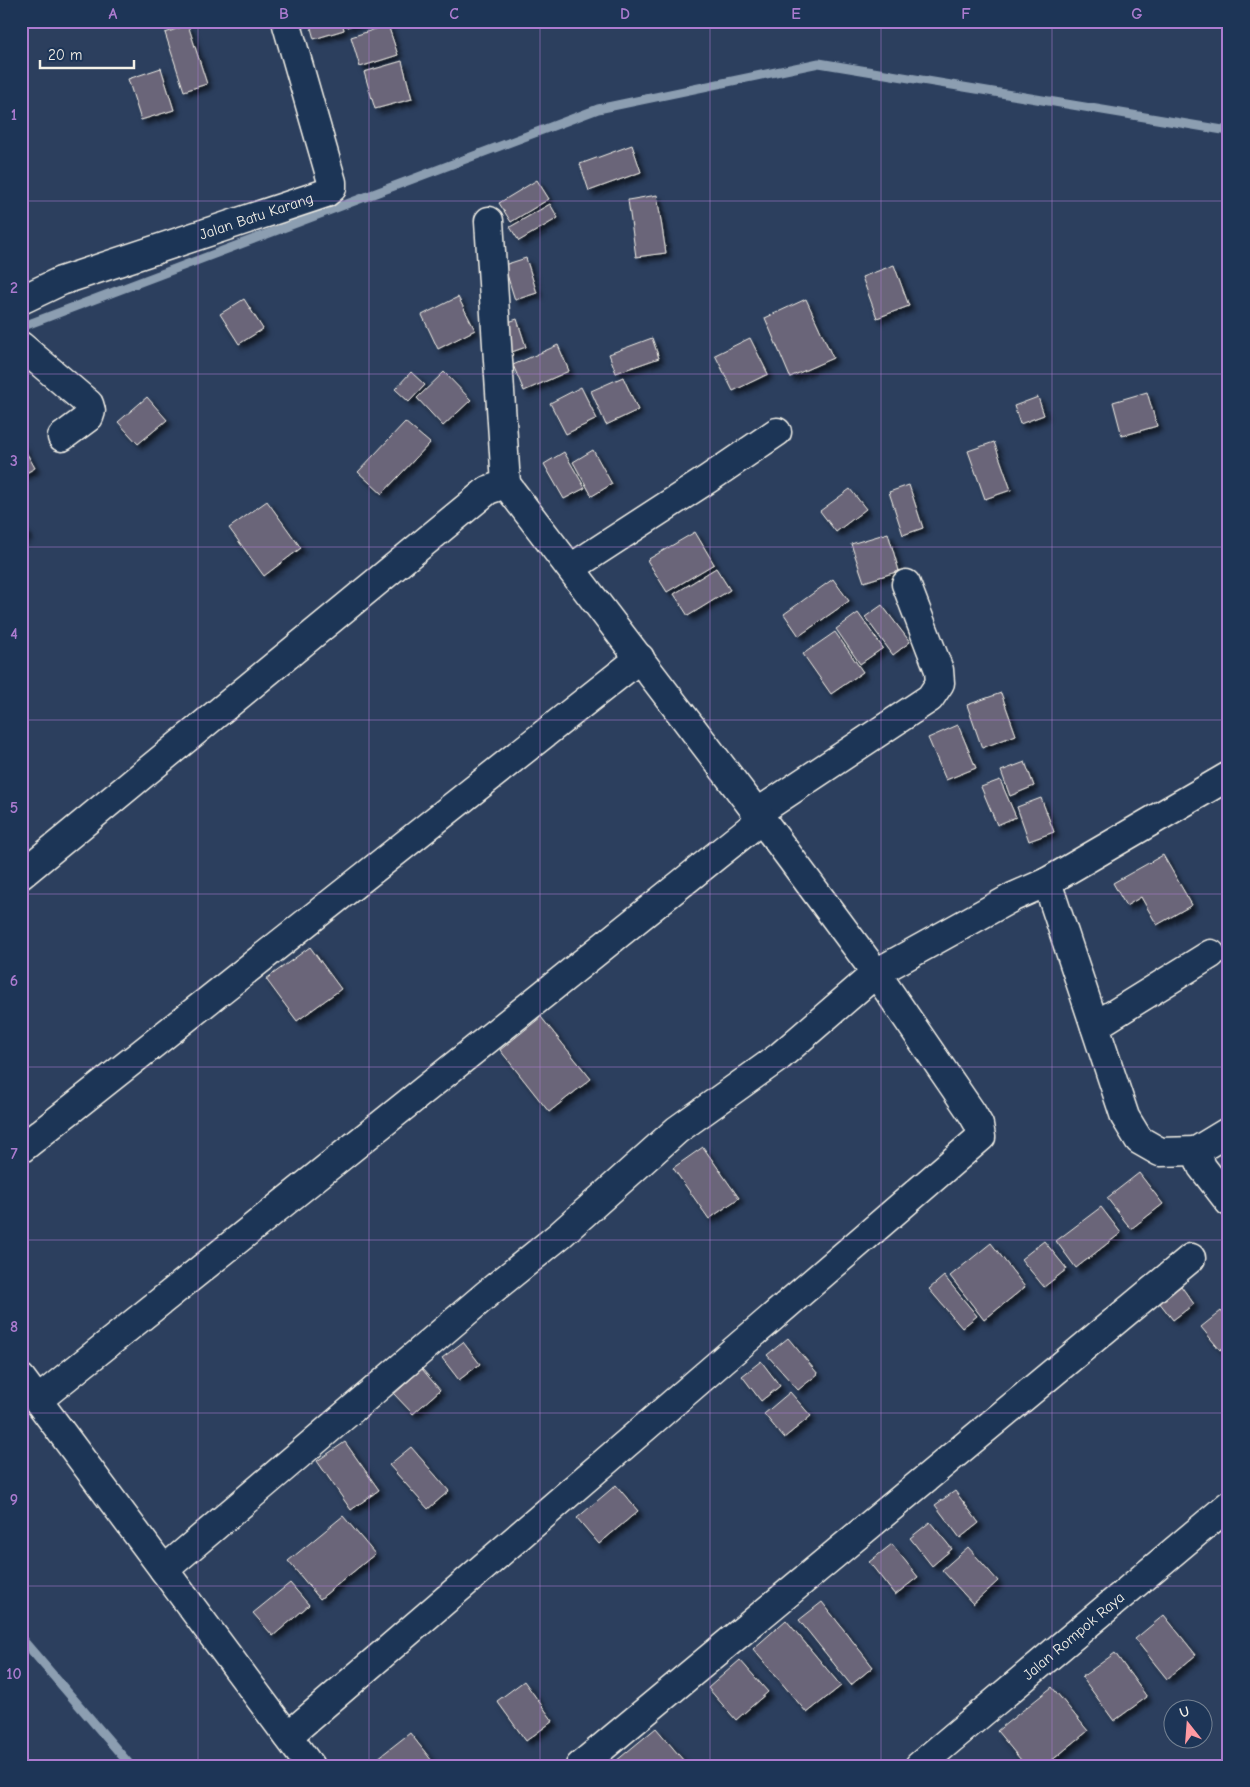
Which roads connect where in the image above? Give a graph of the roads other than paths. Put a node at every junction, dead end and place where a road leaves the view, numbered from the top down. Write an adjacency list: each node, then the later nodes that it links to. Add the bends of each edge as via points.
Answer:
1 (287, 25): 3 (street, Jalan Batu Karang, via 332,188 326,194 61,281)
2 (489, 222): 7 (street)
3 (21, 300)
4 (23, 348): 6 (street, via 89,404 89,417)
5 (777, 432): 8 (street)
6 (62, 437)
7 (506, 484): 8 (street); 13 (street, via 488,490)
8 (571, 568): 10 (street)
9 (906, 584): 12 (street, via 939,670 940,684 930,698)
10 (640, 658): 12 (street); 19 (street)
11 (1229, 776): 14 (street)
12 (760, 816): 16 (street); 24 (street)
13 (21, 875)
14 (1047, 882): 16 (street, via 1013,897); 17 (street)
15 (1211, 954): 17 (street)
16 (876, 973): 26 (street, via 779,1057 677,1130 560,1235); 27 (street, via 972,1113 979,1125 980,1137)
17 (1095, 1026): 20 (street, via 1125,1116 1140,1140 1160,1152)
18 (1229, 1131): 20 (street)
19 (21, 1150)
20 (1196, 1151): 21 (street, via 1202,1168)
21 (1229, 1202)
22 (1191, 1258): 29 (street)
23 (21, 1378): 24 (street)
24 (38, 1400): 26 (street)
25 (1229, 1505): 30 (street, Jalan Rompok Raya)
26 (164, 1570): 27 (street)
27 (288, 1736): 28 (street)
28 (310, 1766)
29 (580, 1766)
30 (919, 1766)

